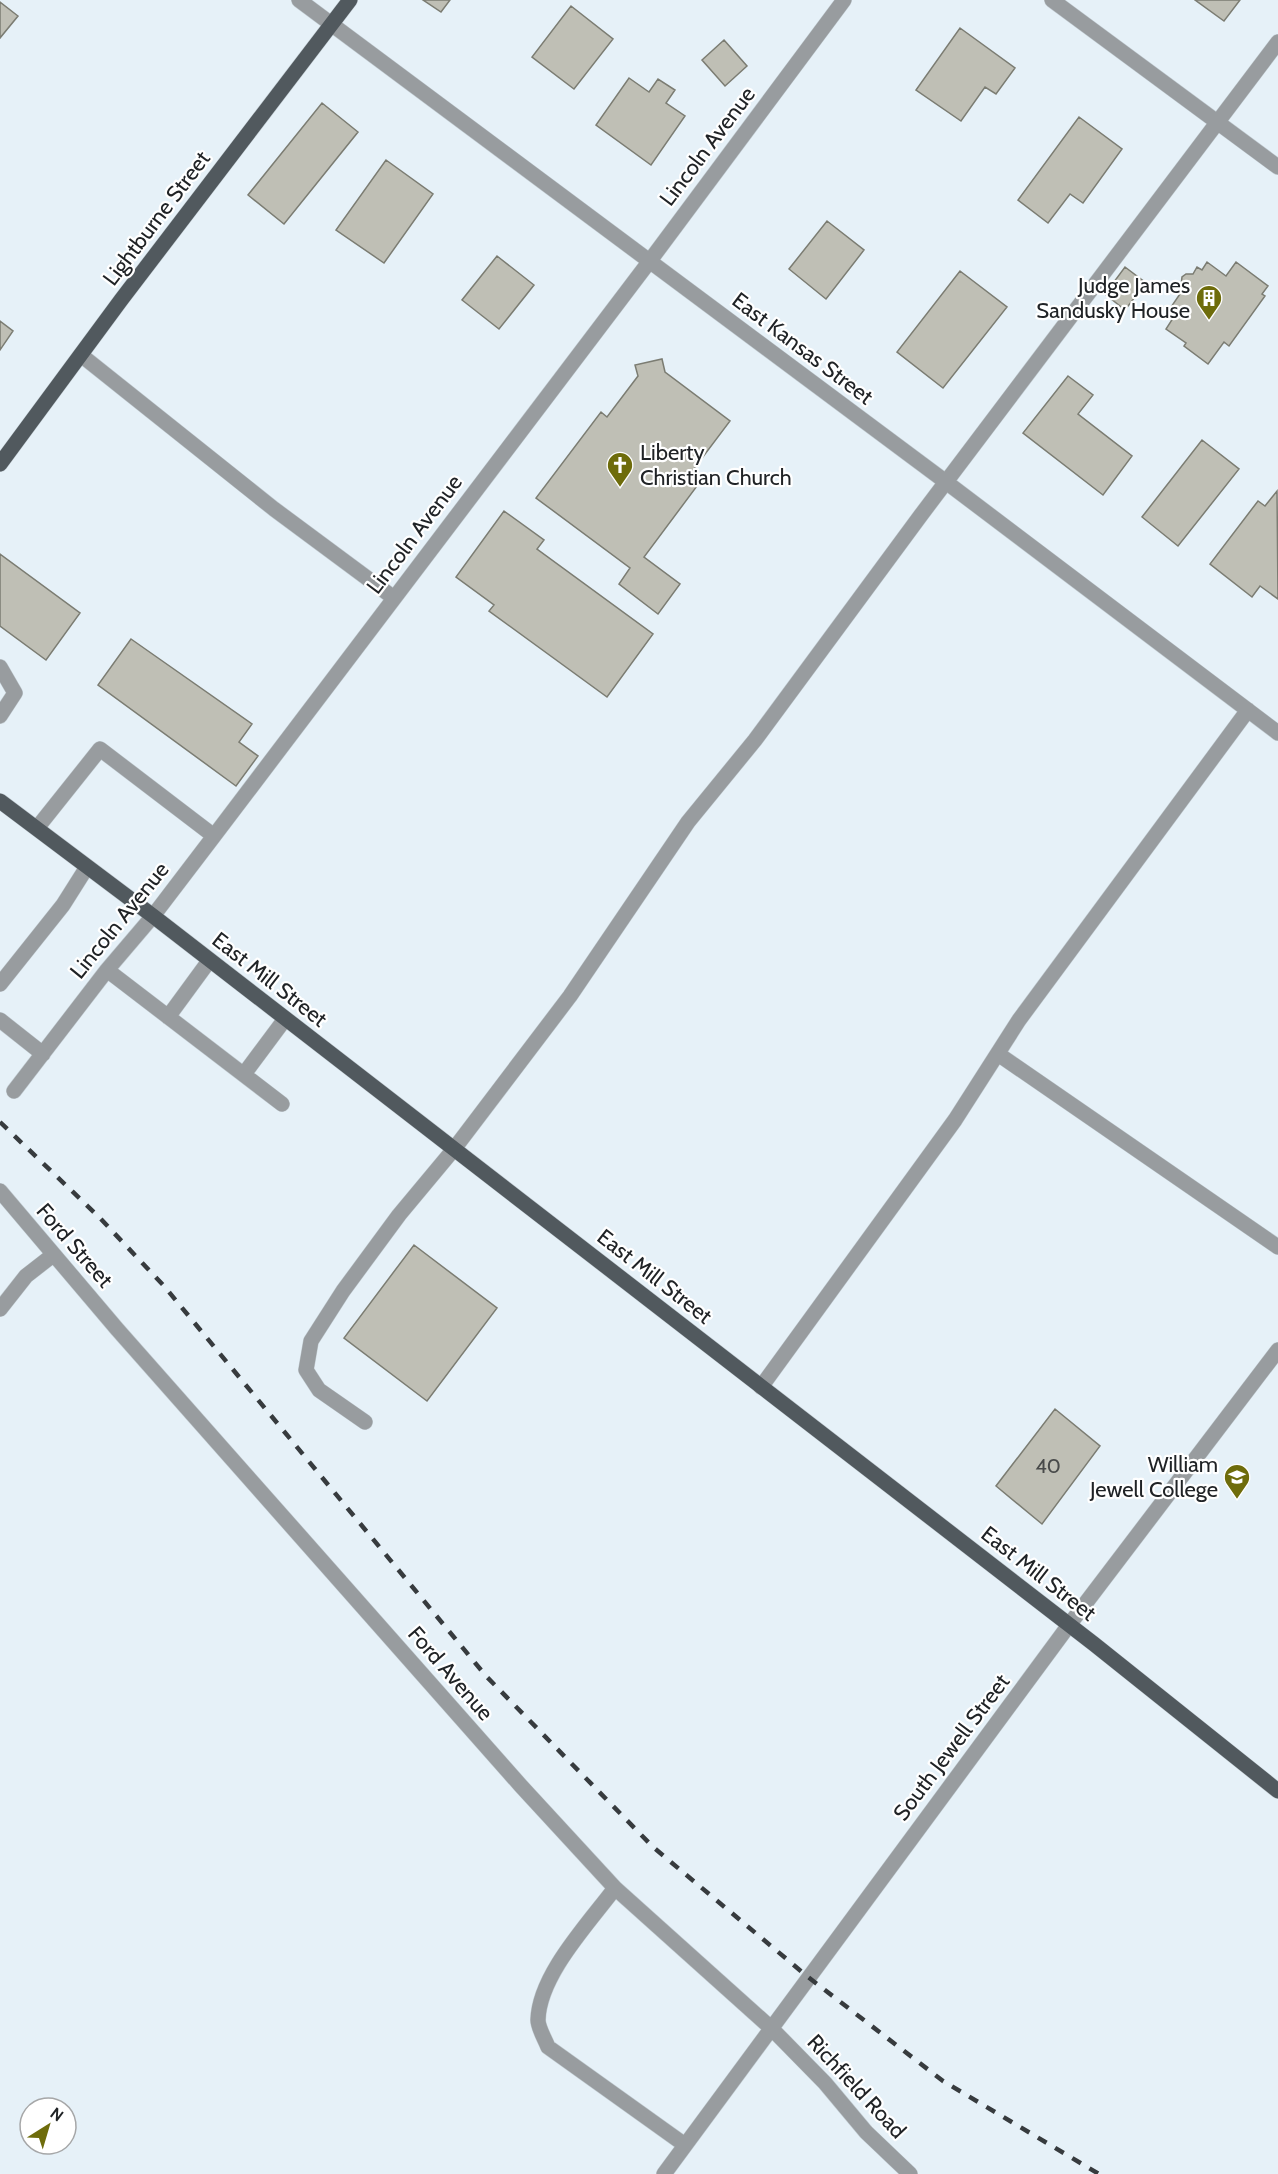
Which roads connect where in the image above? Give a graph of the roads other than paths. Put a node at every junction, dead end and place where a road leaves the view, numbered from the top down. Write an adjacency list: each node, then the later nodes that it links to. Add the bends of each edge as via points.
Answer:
1 (299, 0): 5 (street, East Kansas Street)
2 (350, 0): 5 (main road, Lightburne Street)
3 (844, 0): 9 (street, Lincoln Avenue)
4 (1052, 0): 7 (street)
5 (332, 24): 9 (street, East Kansas Street); 10 (main road, Lightburne Street)
6 (1278, 42): 7 (street)
7 (1217, 123): 8 (street); 12 (street)
8 (1278, 167)
9 (649, 262): 12 (street, East Kansas Street); 13 (street, Lincoln Avenue)
10 (81, 355): 11 (main road, Lightburne Street); 13 (street, via 274,510)
11 (2, 458)
12 (946, 482): 15 (street, East Kansas Street); 34 (street, via 755,740 688,822 570,996)
13 (394, 598): 20 (street, Lincoln Avenue)
14 (0, 667): 16 (street, via 15,693)
15 (1248, 710): 17 (street, East Kansas Street); 30 (street, via 1019,1020)
16 (0, 716)
17 (1278, 733)
18 (0, 801): 19 (main road, East Mill Street)
19 (37, 828): 20 (street, via 100,749); 21 (main road, East Mill Street)
20 (214, 836): 22 (street, Lincoln Avenue)
21 (87, 867): 22 (main road, East Mill Street); 25 (street, via 63,905)
22 (153, 916): 23 (main road, East Mill Street); 24 (street, Lincoln Avenue)
23 (209, 961): 26 (street); 27 (main road, East Mill Street)
24 (107, 970): 26 (street); 29 (street, Lincoln Avenue)
25 (0, 984)
26 (168, 1017): 31 (street)
27 (285, 1019): 31 (street); 34 (main road, East Mill Street)
28 (0, 1020): 29 (street)
29 (43, 1054): 32 (street, Lincoln Avenue)
30 (998, 1054): 36 (street); 41 (street, via 955,1120)
31 (244, 1074): 33 (street)
32 (14, 1091)
33 (282, 1104)
34 (454, 1149): 41 (main road, East Mill Street); 42 (street, via 399,1215 310,1341 306,1370 319,1390)
35 (0, 1191): 37 (street, Ford Street)
36 (1278, 1247)
37 (53, 1256): 38 (street, via 26,1276); 39 (street, Ford Street)
38 (0, 1309)
39 (117, 1329): 45 (street, Ford Avenue)
40 (1278, 1350): 43 (street, South Jewell Street)
41 (761, 1387): 43 (main road, East Mill Street)
42 (365, 1422)
43 (1069, 1625): 44 (main road, East Mill Street); 46 (street, South Jewell Street)
44 (1278, 1791)
45 (615, 1888): 46 (street, Ford Avenue); 47 (street, via 546,1984 538,2022 548,2047)
46 (771, 2028): 47 (street, South Jewell Street); 49 (street, Richfield Road)
47 (685, 2145): 48 (street, South Jewell Street)
48 (664, 2174)
49 (910, 2174)

